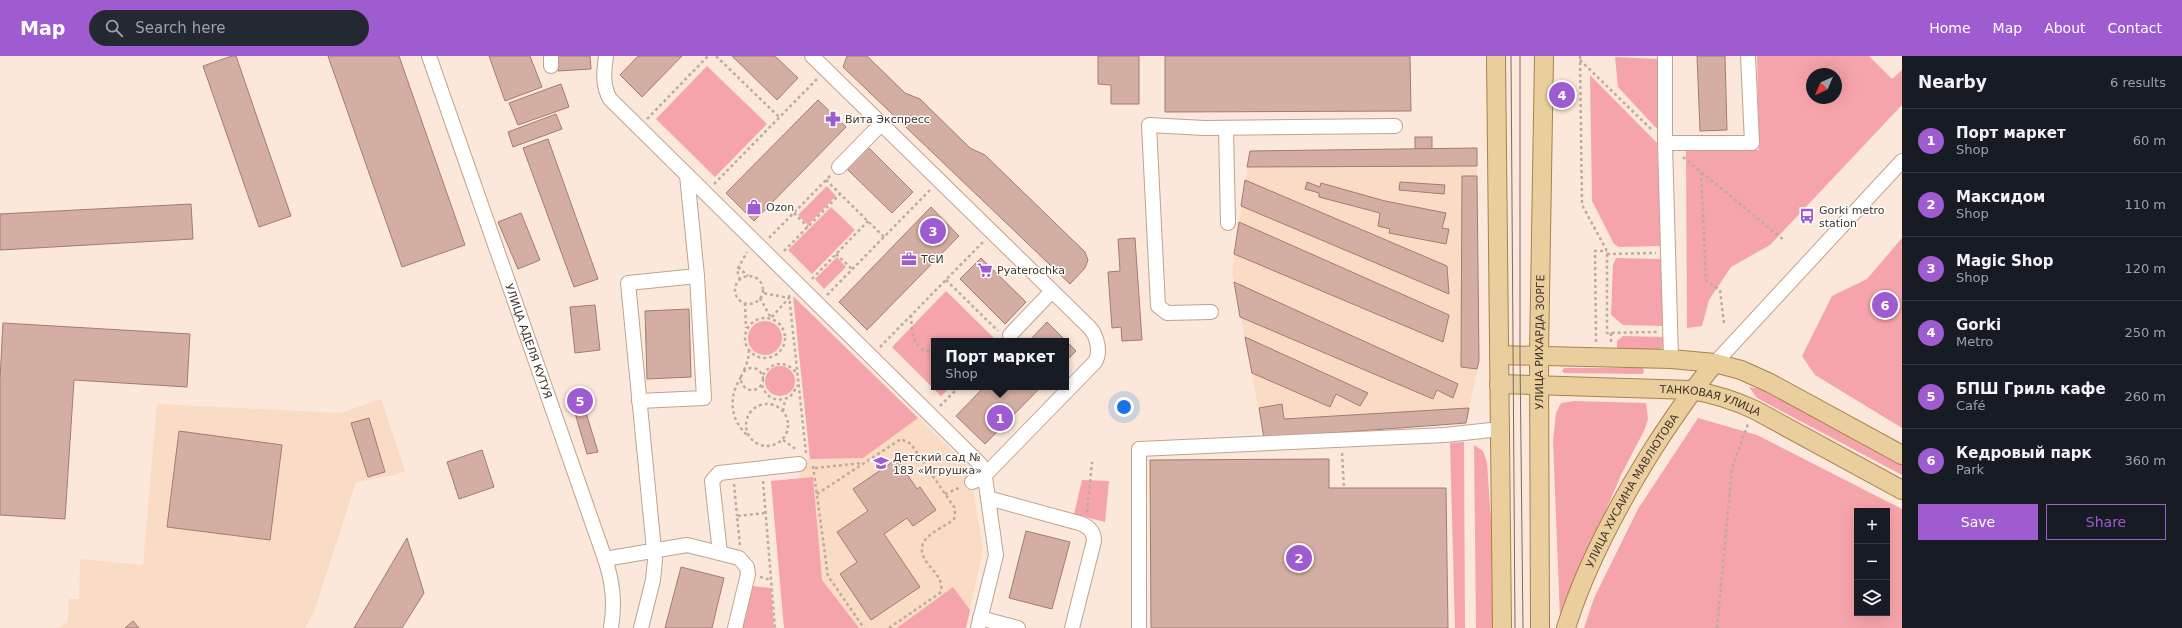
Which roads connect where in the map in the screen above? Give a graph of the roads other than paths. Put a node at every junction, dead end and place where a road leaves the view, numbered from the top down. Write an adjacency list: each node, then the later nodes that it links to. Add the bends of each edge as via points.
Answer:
1 (429, 56): 39 (street, УЛИЦА АДЕЛЯ КУТУЯ)
2 (606, 56): 14 (street, via 604,78 610,99)
3 (812, 56): 8 (street)
4 (1496, 56): 20 (main road)
5 (1544, 56): 21 (main road, УЛИЦА РИХАРДА ЗОРГЕ)
6 (1665, 56): 11 (street)
7 (1748, 56): 11 (street, via 1752,143)
8 (881, 124): 13 (street); 17 (street)
9 (1395, 126): 10 (street)
10 (1226, 128): 15 (street); 18 (street, via 1149,125 1158,306 1167,313)
11 (1665, 142): 22 (street)
12 (1902, 161): 23 (street)
13 (839, 167)
14 (687, 175): 16 (street); 33 (street, via 977,460)
15 (1228, 223)
16 (697, 276): 29 (street, via 628,284); 29 (street, via 704,398)
17 (1052, 291): 19 (street); 26 (street, via 1092,330 1096,339 1098,356)
18 (1211, 312)
19 (1005, 334)
20 (1499, 355): 21 (main road); 24 (main road)
21 (1539, 356): 22 (main road); 25 (main road, УЛИЦА РИХАРДА ЗОРГЕ)
22 (1671, 359): 23 (main road)
23 (1715, 363): 28 (main road, УЛИЦА ХУСАИНА МАВЛЮТОВА); 31 (main road, via 1741,370 1770,384)
24 (1499, 384): 25 (main road, ТАНКОВАЯ УЛИЦА); 30 (main road)
25 (1539, 384): 28 (main road, ТАНКОВАЯ УЛИЦА); 48 (main road, УЛИЦА РИХАРДА ЗОРГЕ)
26 (1069, 389)
27 (1068, 390): 33 (street)
28 (1691, 390): 35 (main road, ТАНКОВАЯ УЛИЦА, via 1734,400); 49 (main road, УЛИЦА ХУСАИНА МАВЛЮТОВА, via 1635,477 1610,523 1575,598)
29 (639, 401): 37 (street)
30 (1500, 429): 46 (street, via 1445,435 1139,449); 47 (main road)
31 (1902, 455)
32 (802, 461): 38 (street, via 719,473 712,481)
33 (985, 476): 34 (street); 36 (street)
34 (972, 482)
35 (1902, 490)
36 (988, 498): 40 (street, via 996,555); 45 (street, via 1084,524 1093,533 1094,541)
37 (653, 551): 38 (street, via 687,545); 39 (street); 42 (street, via 654,573)
38 (720, 553): 43 (street, via 741,560 747,567 748,574)
39 (605, 559): 41 (street, УЛИЦА АДЕЛЯ КУТУЯ, via 613,587)
40 (979, 623): 44 (street)
41 (611, 628)
42 (641, 628)
43 (735, 628)
44 (1018, 628)
45 (1072, 628)
46 (1139, 628)
47 (1502, 628)
48 (1540, 628)
49 (1566, 628)

